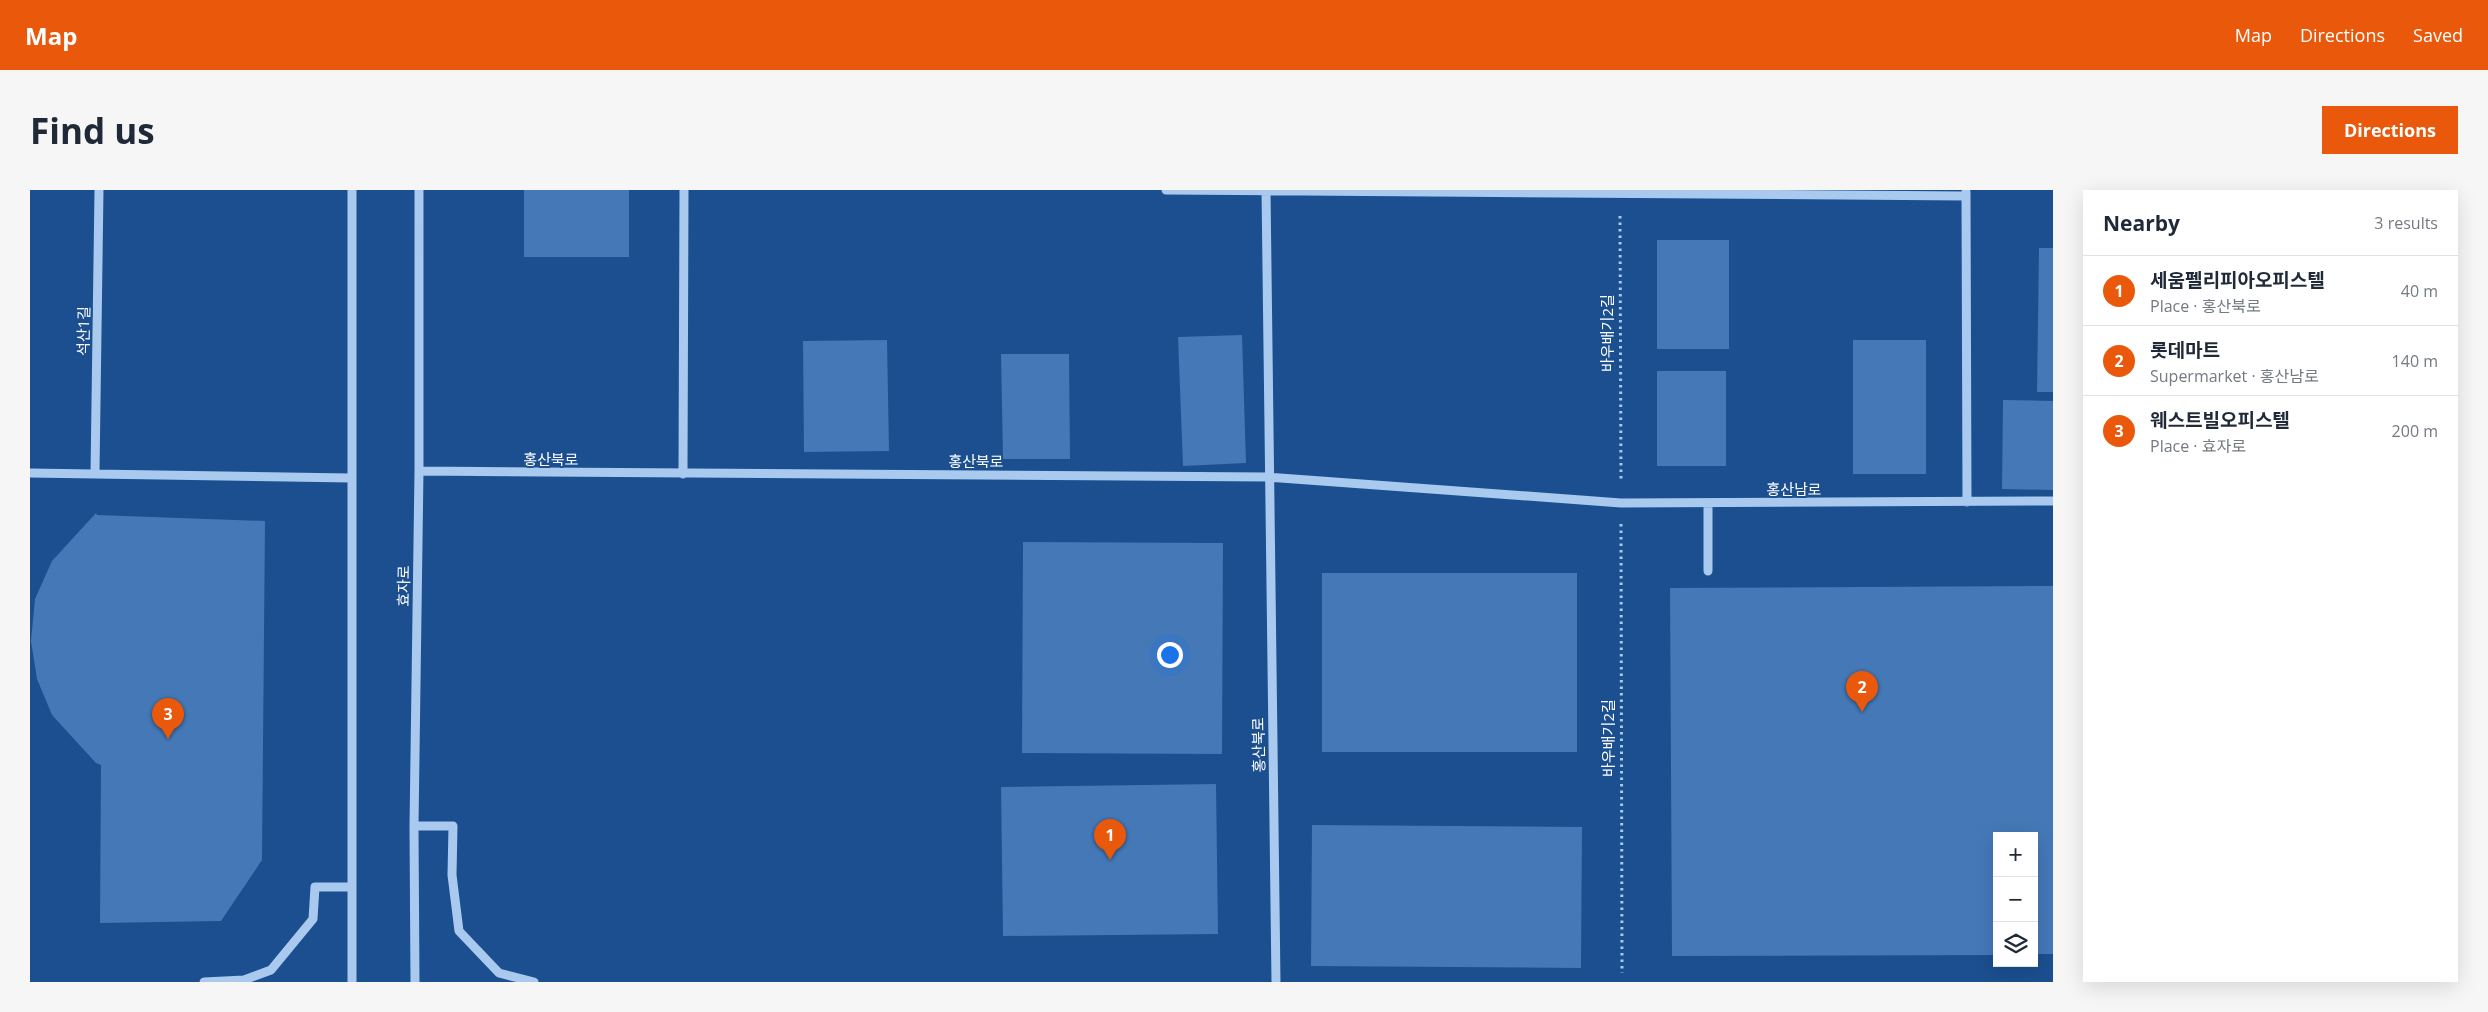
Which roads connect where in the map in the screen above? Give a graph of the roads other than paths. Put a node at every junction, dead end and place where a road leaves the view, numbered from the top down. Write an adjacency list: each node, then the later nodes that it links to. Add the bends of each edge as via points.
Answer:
1 (99, 190): 10 (street, 석산1길)
2 (352, 190): 13 (street)
3 (419, 190): 8 (street, 효자로)
4 (684, 190): 11 (street)
5 (1166, 190): 6 (street)
6 (1266, 190): 7 (street); 12 (street, 홍산북로)
7 (1966, 193): 15 (street)
8 (419, 471): 11 (street, 홍산북로); 18 (street, 효자로)
9 (30, 473): 10 (street)
10 (95, 473): 13 (street)
11 (683, 474): 12 (street, 홍산북로)
12 (1268, 477): 16 (street, 홍산남로, via 1621,504); 24 (street, 홍산북로)
13 (350, 478): 19 (street)
14 (2053, 501): 15 (street, 홍산남로)
15 (1967, 502): 16 (street, 홍산남로)
16 (1708, 503): 17 (street)
17 (1708, 571)
18 (414, 826): 22 (street, 효자로); 23 (street, via 453,826 452,875 459,931 500,973)
19 (351, 888): 20 (street, via 315,888 313,919 271,970 244,980); 21 (street)
20 (204, 982)
21 (352, 982)
22 (416, 982)
23 (534, 982)
24 (1276, 982)

